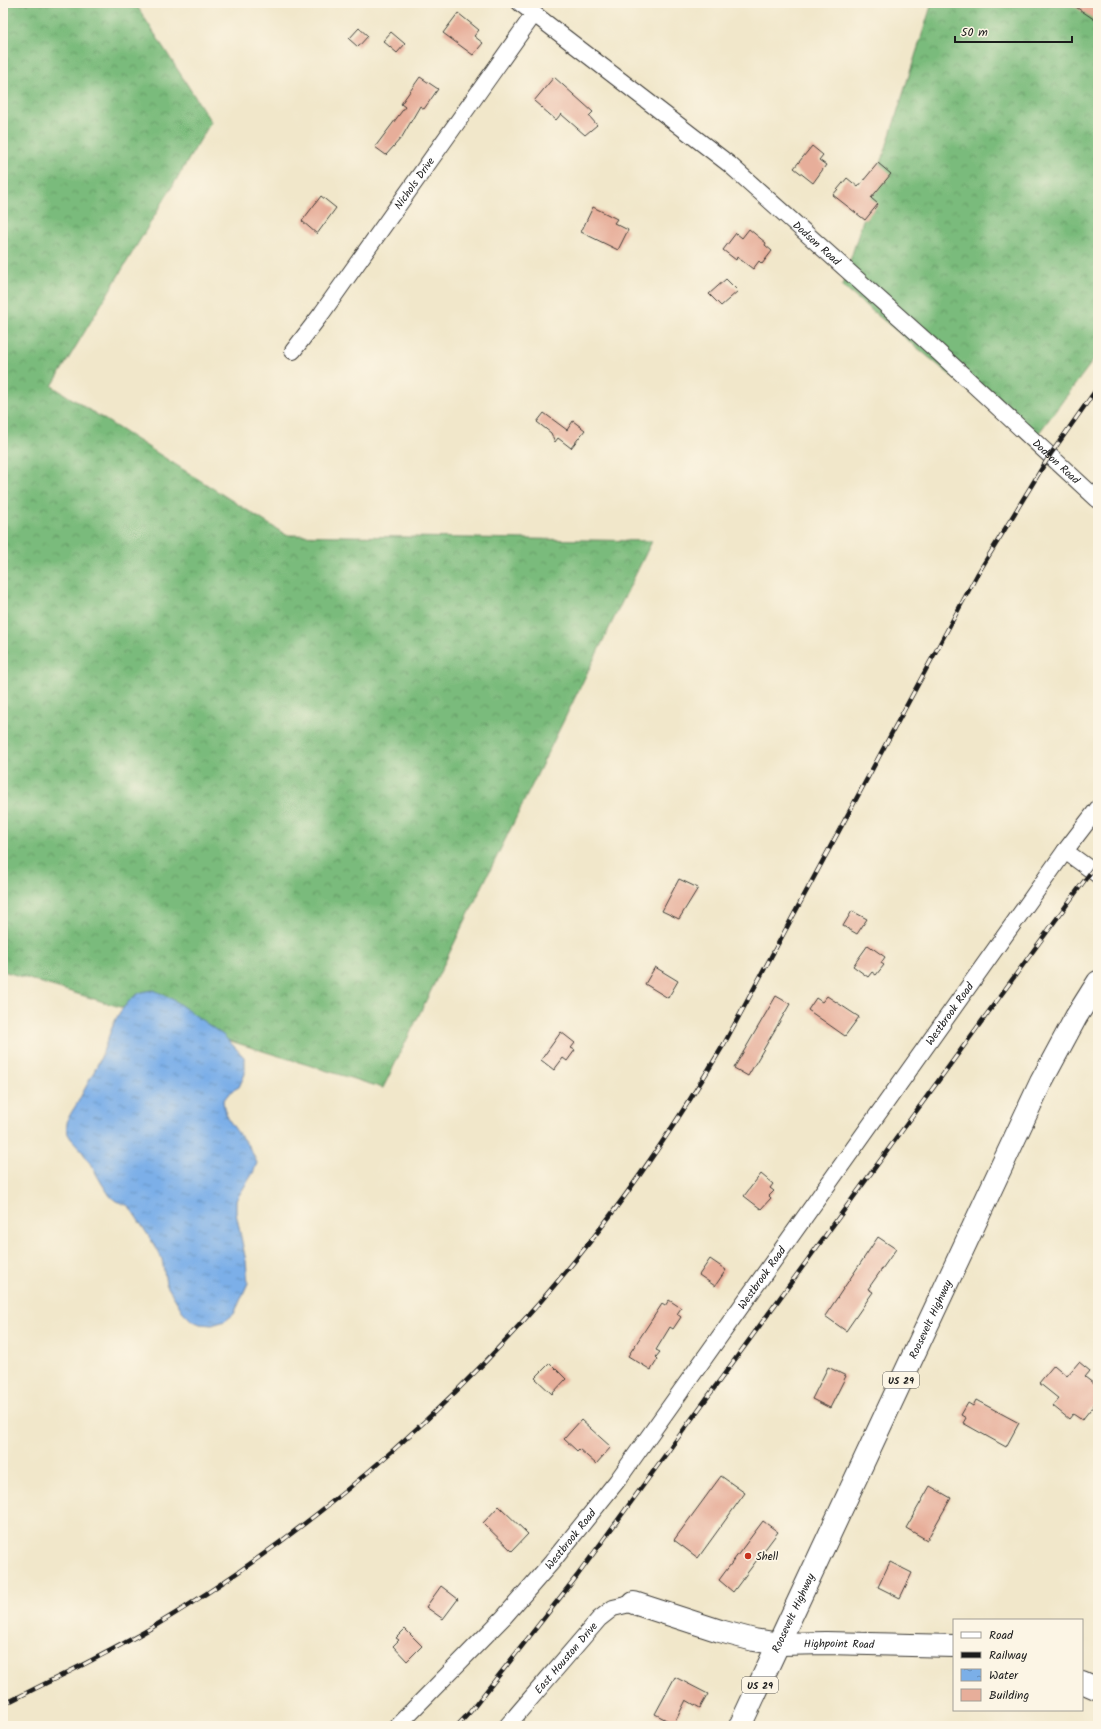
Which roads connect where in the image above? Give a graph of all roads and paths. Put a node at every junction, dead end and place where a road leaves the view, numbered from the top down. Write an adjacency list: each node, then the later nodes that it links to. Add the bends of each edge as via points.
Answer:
1 (520, 3): 2 (street, Dodson Road)
2 (534, 14): 3 (street, Nichols Drive); 4 (street, Dodson Road, via 729,164)
3 (293, 351)
4 (1098, 500)
5 (1098, 808): 6 (street, Westbrook Road)
6 (1065, 851): 7 (street); 14 (street, Westbrook Road, via 617,1481 504,1617)
7 (1098, 875)
8 (1098, 982): 10 (main road, Roosevelt Highway / US 29, via 1041,1082)
9 (634, 1603): 10 (main road, Highpoint Road, via 720,1631); 15 (street, East Houston Drive, via 613,1608 599,1619)
10 (780, 1644): 11 (main road, Highpoint Road); 16 (main road, Roosevelt Highway / US 29)
11 (953, 1646)
12 (1083, 1682): 13 (main road)
13 (1098, 1689)
14 (397, 1726)
15 (507, 1726)
16 (740, 1726)

